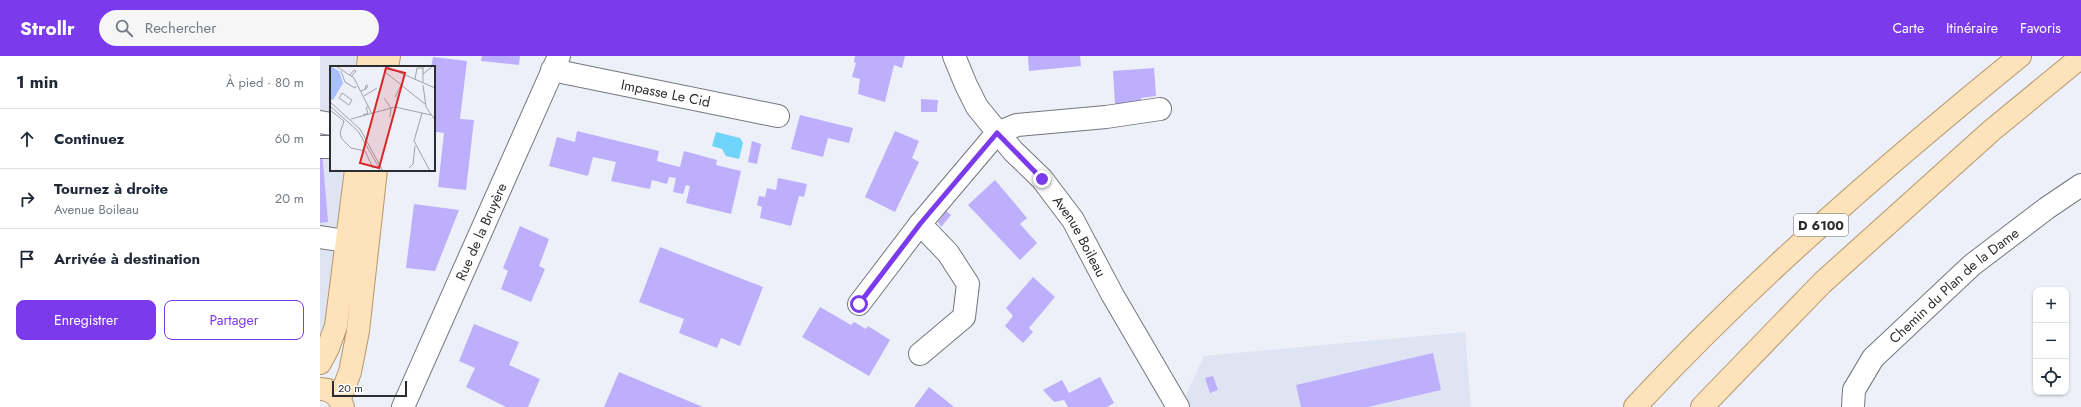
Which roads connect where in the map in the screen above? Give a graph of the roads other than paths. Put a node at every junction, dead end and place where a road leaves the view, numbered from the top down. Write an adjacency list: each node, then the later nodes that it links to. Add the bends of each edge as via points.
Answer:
1 (389, 56): 6 (main road)
2 (954, 56): 11 (street, Avenue Boileau, via 977,107)
3 (2020, 56): 25 (main road, D 6100, via 1810,235 1672,367)
4 (2081, 57): 26 (main road, D 6100, via 1991,131 1822,283)
5 (556, 63): 8 (street, Impasse Le Cid); 23 (street, Rue de la Bruyère)
6 (388, 66)
7 (1160, 109): 11 (street, via 1017,125)
8 (778, 116)
9 (320, 122): 10 (street)
10 (330, 124)
11 (997, 133): 15 (street); 24 (street, Avenue Boileau, via 1042,179 1073,220 1112,294)
12 (356, 171): 17 (main road)
13 (376, 171): 22 (main road, via 358,331)
14 (2081, 185): 27 (street, Chemin du Plan de la Dame, via 1972,265 1873,358 1854,390)
15 (920, 224): 18 (street); 19 (street, via 948,253 968,284 964,317)
16 (320, 237): 17 (street)
17 (346, 241): 20 (main road, via 336,326)
18 (859, 304)
19 (920, 354)
20 (320, 363)
21 (320, 389): 22 (main road, via 332,392)
22 (341, 402)
23 (403, 407)
24 (1178, 407)
25 (1635, 407)
26 (1702, 407)
27 (1853, 407)

